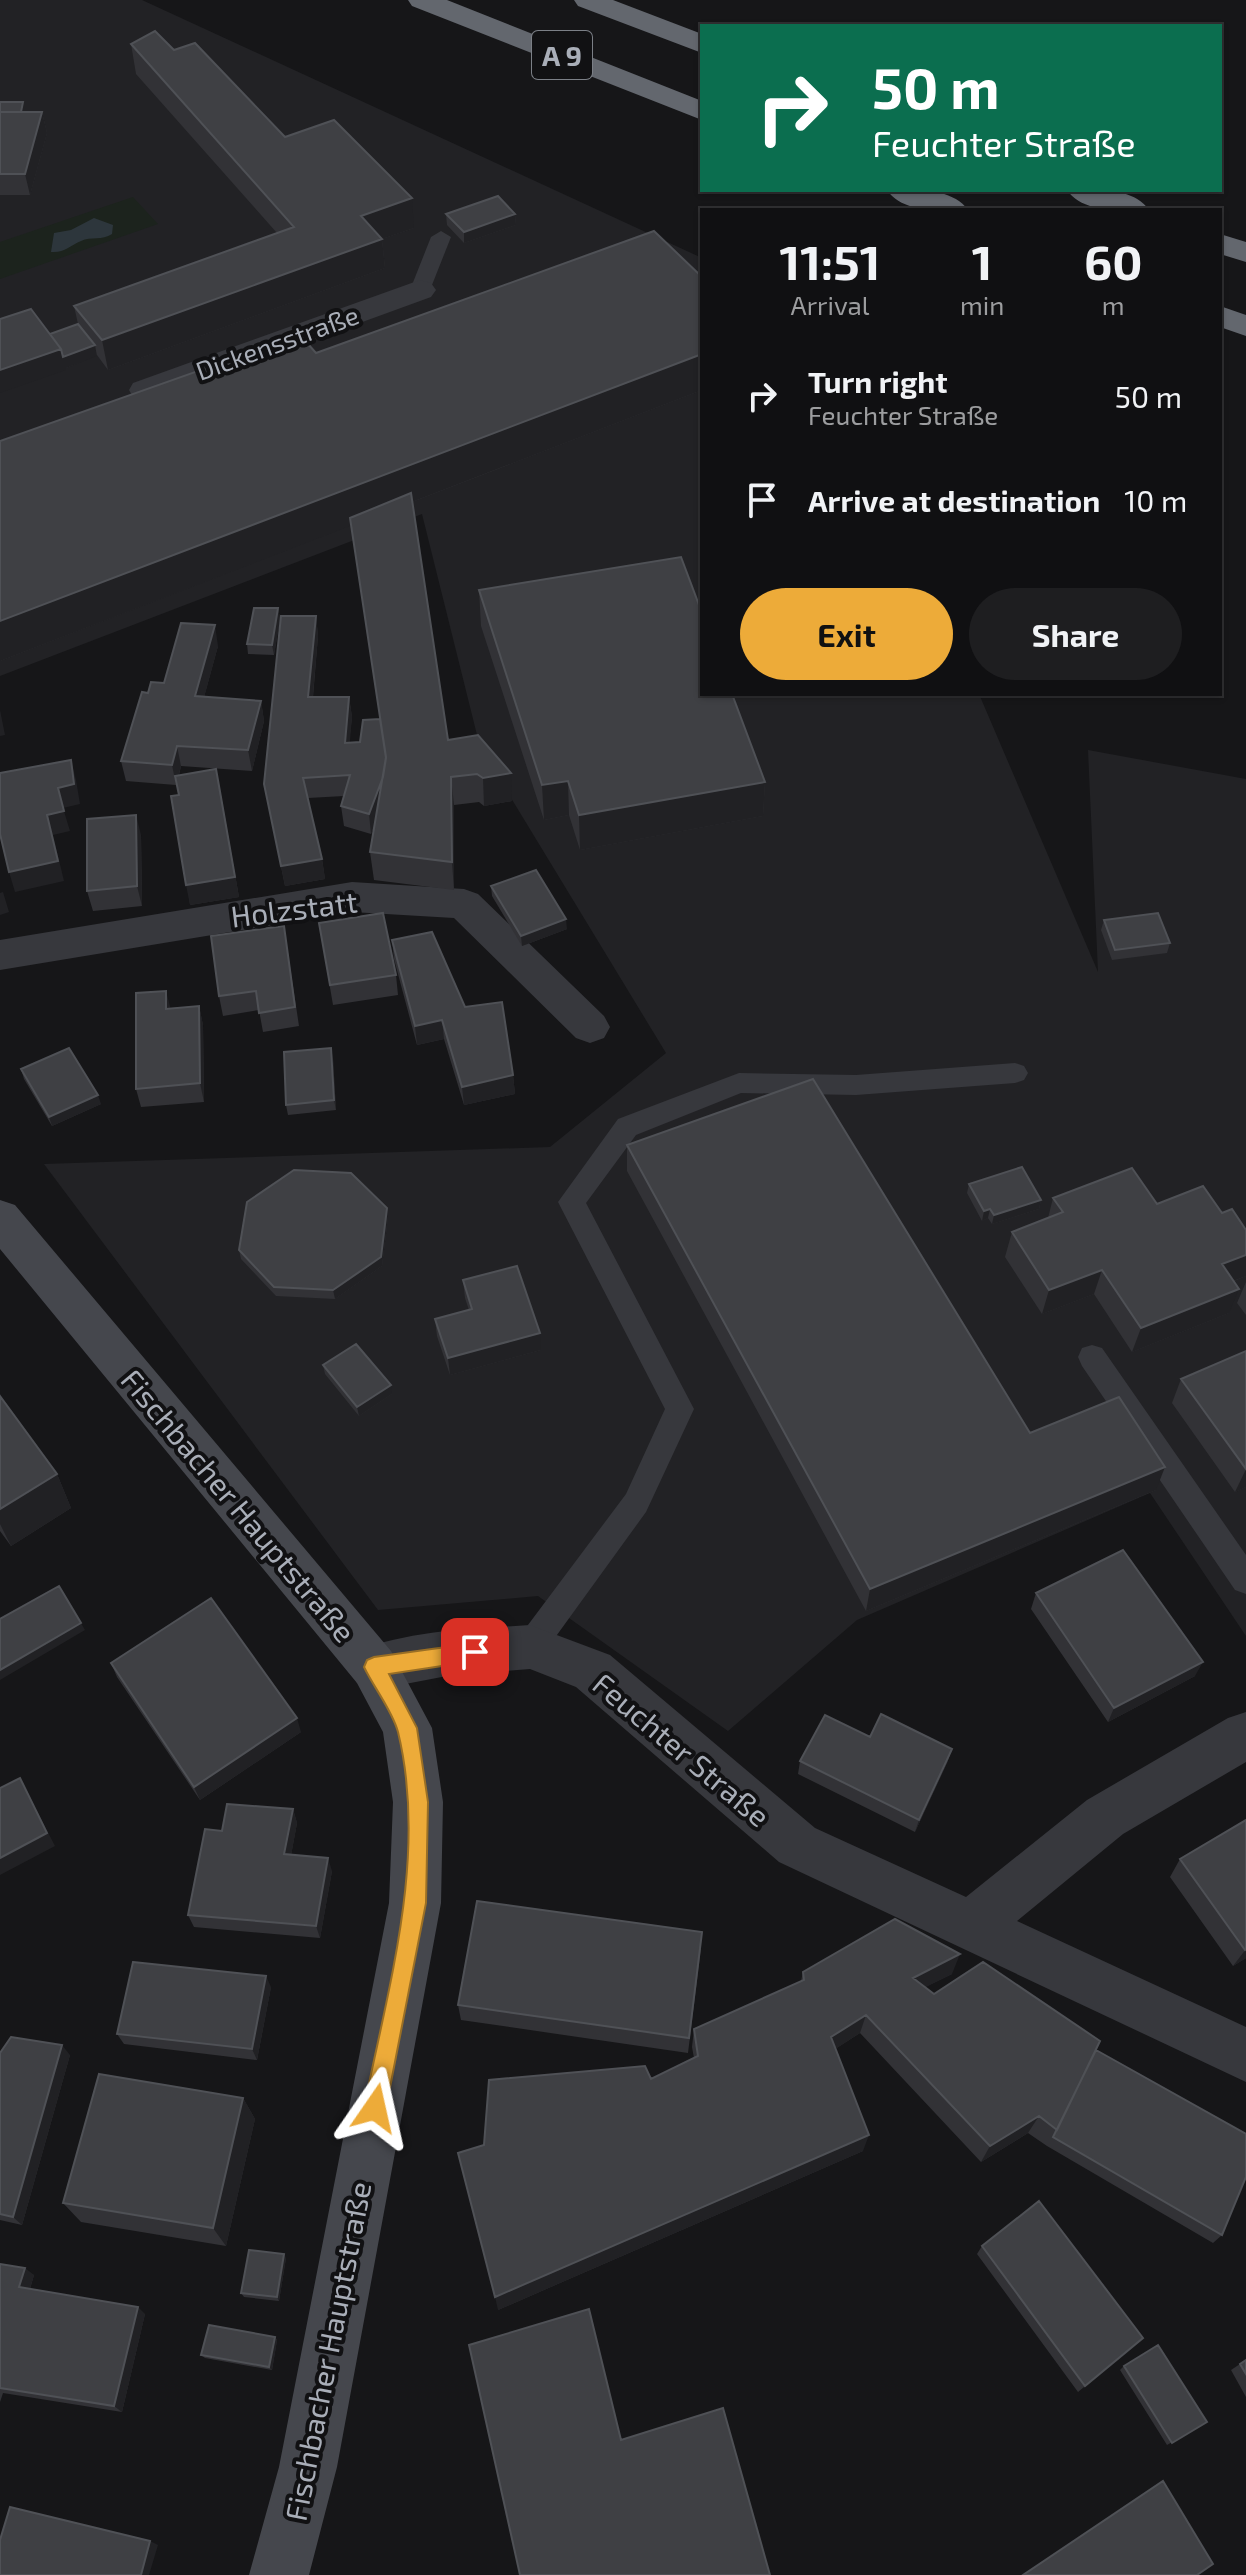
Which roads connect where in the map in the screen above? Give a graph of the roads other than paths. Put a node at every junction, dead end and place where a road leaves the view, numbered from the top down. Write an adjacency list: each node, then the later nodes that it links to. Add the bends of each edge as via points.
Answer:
1 (422, 0): 4 (highway, A 9)
2 (588, 0): 3 (highway, A 9)
3 (700, 43)
4 (700, 110)
5 (907, 192): 7 (highway)
6 (1087, 192): 8 (highway)
7 (948, 208)
8 (1129, 208)
9 (441, 237): 12 (lane)
10 (1222, 244): 11 (highway)
11 (1246, 253)
12 (420, 290): 15 (street, Dickensstraße)
13 (1222, 317): 14 (highway)
14 (1246, 326)
15 (120, 399)
16 (0, 955): 17 (street, Holzstatt, via 352,897 464,904)
17 (590, 1027)
18 (1015, 1073): 22 (lane, via 856,1085 739,1083 627,1127 572,1202 680,1409 636,1503)
19 (0, 1218): 23 (main road, Fischbacher Hauptstraße)
20 (1092, 1357): 21 (lane)
21 (1246, 1580)
22 (530, 1647): 23 (street, Feuchter Straße); 25 (street, Feuchter Straße, via 593,1671 797,1845)
23 (374, 1667): 27 (main road, Fischbacher Hauptstraße, via 407,1728 418,1802 415,1903 308,2467)
24 (1246, 1735): 25 (street, via 1105,1817)
25 (971, 1926): 26 (street, Feuchter Straße)
26 (1246, 2055)
27 (279, 2575)

